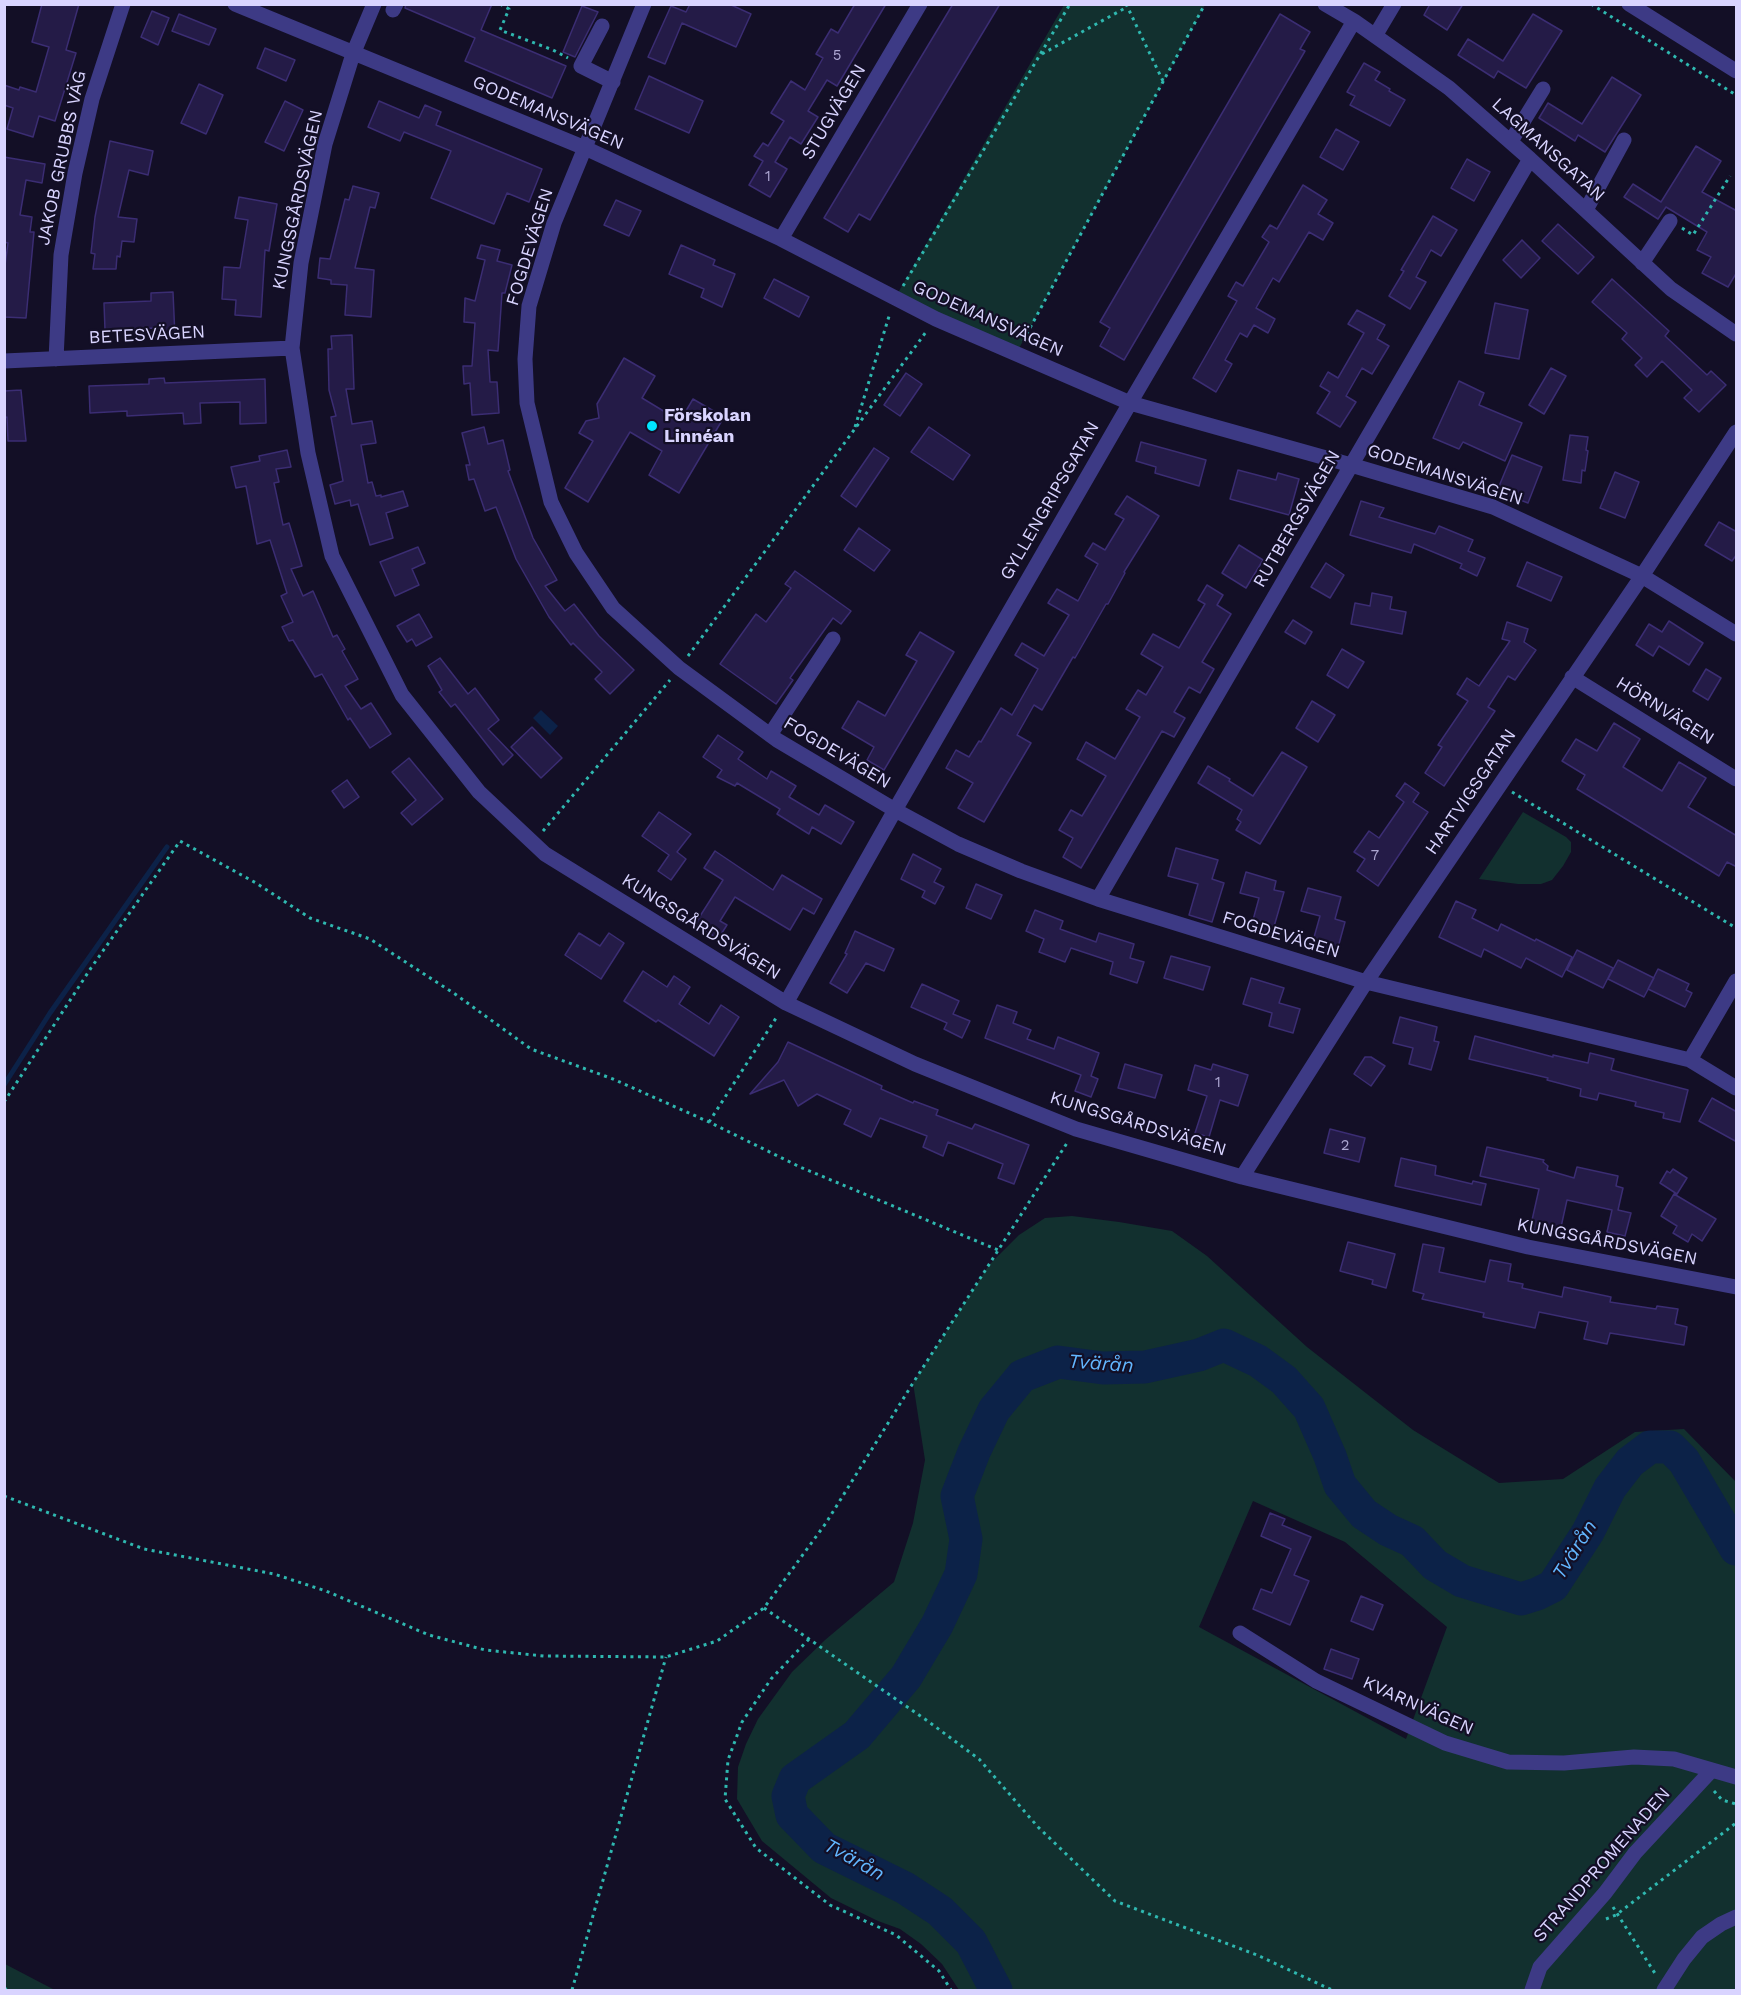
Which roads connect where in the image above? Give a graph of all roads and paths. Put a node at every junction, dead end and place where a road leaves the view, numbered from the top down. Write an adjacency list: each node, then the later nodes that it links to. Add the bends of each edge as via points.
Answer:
1 (123, 4): 39 (street, JAKOB GRUBBS VÄG, via 92,99 75,173 61,255)
2 (235, 4): 18 (street, GODEMANSVÄGEN)
3 (374, 4): 18 (street, KUNGSGÅRDSVÄGEN)
4 (500, 4): 17 (path, via 509,9 500,30)
5 (644, 4): 22 (street, FOGDEVÄGEN)
6 (920, 4): 32 (street, STUGVÄGEN)
7 (1070, 4): 19 (path)
8 (1205, 4): 21 (path)
9 (1325, 4): 14 (street, LAGMANSGATAN)
10 (1394, 4): 16 (street)
11 (1591, 4): 24 (path)
12 (1629, 4): 20 (street)
13 (1126, 6): 19 (path); 21 (path)
14 (1354, 21): 16 (street, LAGMANSGATAN); 41 (street, GYLLENGRIPSGATAN)
15 (602, 26): 22 (street, via 582,66)
16 (1375, 36): 26 (street, LAGMANSGATAN, via 1449,88)
17 (553, 50)
18 (353, 54): 27 (street, GODEMANSVÄGEN); 37 (street, KUNGSGÅRDSVÄGEN, via 323,155 301,263)
19 (1040, 55): 34 (path)
20 (1737, 71)
21 (1163, 81): 38 (path)
22 (613, 82): 27 (street, FOGDEVÄGEN)
23 (1543, 89): 26 (street)
24 (1737, 94)
25 (1624, 140): 30 (street)
26 (1511, 141): 28 (street, LAGMANSGATAN)
27 (585, 148): 32 (street, GODEMANSVÄGEN); 48 (street, FOGDEVÄGEN, via 554,223 529,306 527,403 551,502 576,554 613,608)
28 (1530, 159): 30 (street, LAGMANSGATAN); 44 (street, RUTBERGSVÄGEN)
29 (1730, 176): 31 (path, via 1693,235)
30 (1586, 210): 33 (street, LAGMANSGATAN)
31 (1670, 221): 33 (street)
32 (781, 239): 34 (street, GODEMANSVÄGEN)
33 (1642, 263): 36 (street, LAGMANSGATAN, via 1671,289)
34 (895, 298): 35 (street, GODEMANSVÄGEN); 42 (path)
35 (936, 319): 38 (street, GODEMANSVÄGEN); 42 (path)
36 (1737, 334)
37 (292, 348): 39 (street, BETESVÄGEN); 54 (street, KUNGSGÅRDSVÄGEN, via 308,453 332,556 402,695 479,792)
38 (1016, 354): 41 (street, GODEMANSVÄGEN)
39 (56, 358): 40 (street, BETESVÄGEN)
40 (4, 361)
41 (1130, 403): 44 (street, GODEMANSVÄGEN); 53 (street, GYLLENGRIPSGATAN)
42 (853, 432): 48 (path)
43 (1737, 432): 45 (street, HARTVIGSGATAN)
44 (1351, 465): 45 (street, GODEMANSVÄGEN, via 1493,507); 55 (street, RUTBERGSVÄGEN)
45 (1642, 576): 46 (street, GODEMANSVÄGEN); 49 (street, HARTVIGSGATAN)
46 (1737, 634)
47 (833, 639): 50 (street)
48 (679, 668): 50 (street, FOGDEVÄGEN); 54 (path)
49 (1572, 677): 51 (street, HÖRNVÄGEN); 52 (street, HARTVIGSGATAN)
50 (770, 735): 53 (street, FOGDEVÄGEN)
51 (1737, 779)
52 (1499, 784): 56 (path); 58 (street, HARTVIGSGATAN)
53 (895, 810): 55 (street, FOGDEVÄGEN, via 958,844); 59 (street, GYLLENGRIPSGATAN)
54 (533, 842): 59 (street, KUNGSGÅRDSVÄGEN, via 545,854)
55 (1098, 899): 58 (street, FOGDEVÄGEN)
56 (1737, 928)
57 (1737, 981): 60 (street)
58 (1366, 982): 60 (street, FOGDEVÄGEN); 65 (street, HARTVIGSGATAN)
59 (786, 1003): 63 (path); 64 (street, KUNGSGÅRDSVÄGEN, via 915,1065)
60 (1690, 1060): 61 (street, FOGDEVÄGEN)
61 (1737, 1088)
62 (4, 1102): 63 (path, via 180,841 310,918 370,939 531,1049)
63 (709, 1122): 66 (path, via 800,1167)
64 (1076, 1129): 65 (street, KUNGSGÅRDSVÄGEN); 66 (path)
65 (1242, 1177): 67 (street, KUNGSGÅRDSVÄGEN, via 1528,1247)
66 (998, 1250): 69 (path, via 826,1523)
67 (1737, 1287)
68 (4, 1496): 72 (path, via 144,1549 274,1574 326,1591 429,1635 485,1650 543,1656)
69 (764, 1608): 71 (path); 72 (path, via 717,1641)
70 (1240, 1633): 73 (street, KVARNVÄGEN, via 1316,1681 1445,1743 1508,1762 1634,1757 1674,1759)
71 (809, 1639): 83 (path, via 771,1679 742,1722 728,1760 725,1799 756,1848 830,1905 896,1935 939,1971); 84 (path, via 980,1759 1038,1827 1115,1901 1257,1955)
72 (666, 1657): 82 (path)
73 (1711, 1771): 74 (street, KVARNVÄGEN); 75 (path, via 1713,1789 1722,1800); 77 (street, STRANDPROMENADEN, via 1635,1852)
74 (1737, 1777)
75 (1737, 1804)
76 (1737, 1823): 78 (path)
77 (1605, 1893): 78 (path); 85 (street, STRANDPROMENADEN, via 1540,1967)
78 (1616, 1915): 80 (path); 81 (path)
79 (1737, 1917): 81 (street, via 1702,1937)
80 (1598, 1922)
81 (1665, 1989)
82 (572, 1990)
83 (951, 1990)
84 (1332, 1990)
85 (1532, 1990)

